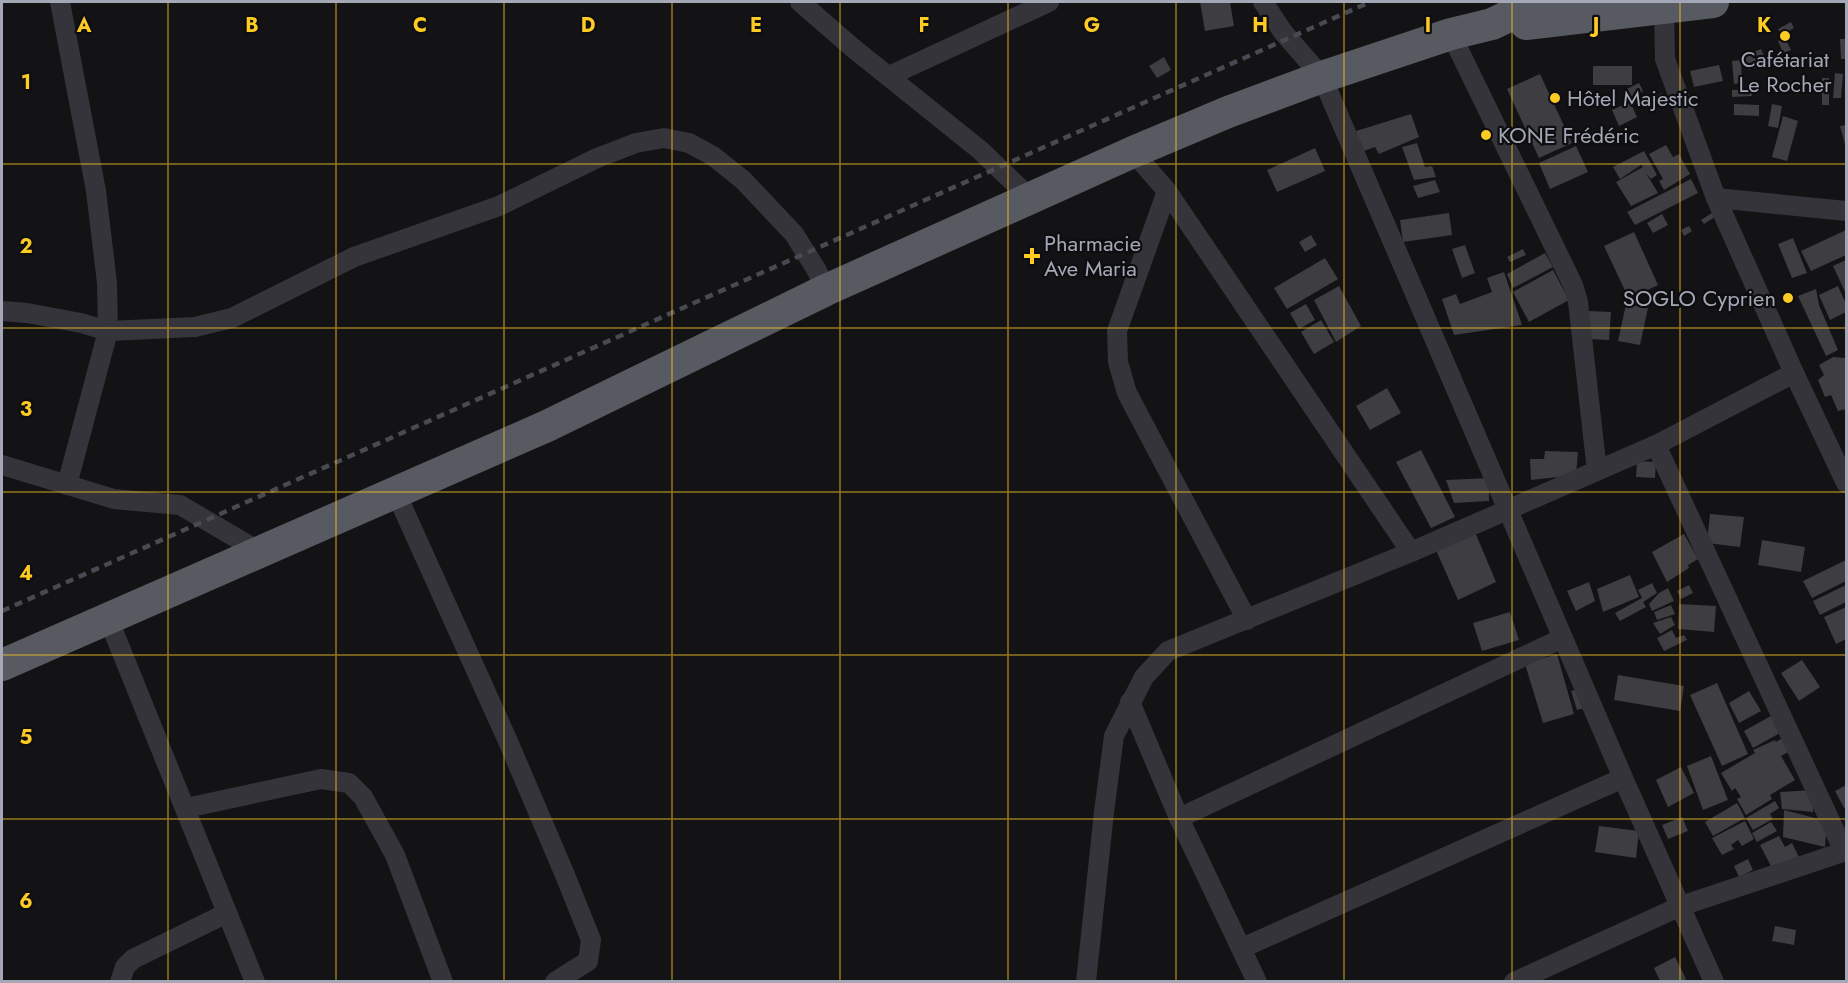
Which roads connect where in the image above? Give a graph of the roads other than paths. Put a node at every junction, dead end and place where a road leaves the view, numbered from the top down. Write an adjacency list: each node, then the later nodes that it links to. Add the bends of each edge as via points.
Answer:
1 (60, 2): 19 (street, via 96,191 107,284)
2 (800, 2): 10 (street)
3 (1049, 2): 10 (street)
4 (1263, 2): 11 (street)
5 (1555, 2): 8 (highway, via 1520,10)
6 (1713, 2): 7 (highway)
7 (1664, 8): 8 (highway); 15 (street, via 1665,59)
8 (1492, 24): 9 (highway)
9 (1451, 34): 11 (highway); 23 (street, via 1573,285)
10 (889, 76): 14 (street, via 980,150)
11 (1322, 77): 12 (highway); 27 (street)
12 (1133, 152): 13 (street); 14 (highway)
13 (1167, 191): 29 (street); 31 (street, via 1118,331 1118,362 1127,393)
14 (1030, 198): 17 (highway)
15 (1716, 198): 16 (street); 20 (street)
16 (1846, 211)
17 (826, 290): 19 (street, via 795,234 742,180 690,143 664,138 636,143 499,206 354,257 232,318 195,327); 26 (highway, via 547,426)
18 (2, 311): 19 (street)
19 (108, 331): 25 (street)
20 (1794, 373): 21 (street); 24 (street)
21 (1656, 445): 23 (street); 38 (street)
22 (2, 465): 25 (street)
23 (1597, 471): 27 (street)
24 (1846, 483)
25 (67, 485): 28 (street, via 114,499 180,505)
26 (396, 493): 28 (highway); 45 (street, via 507,739 591,940 588,961)
27 (1509, 509): 29 (street); 32 (street)
28 (260, 552): 30 (highway)
29 (1411, 552): 31 (street)
30 (108, 618): 33 (highway); 36 (street)
31 (1247, 620): 34 (street, via 1168,651 1144,677)
32 (1563, 638): 35 (street); 37 (street)
33 (2, 665)
34 (1130, 702): 37 (street); 46 (street, via 1114,736)
35 (1623, 778): 39 (street); 41 (street)
36 (186, 807): 40 (street); 44 (street, via 321,778 349,783 363,797 395,855)
37 (1179, 818): 41 (street)
38 (1845, 851): 39 (street)
39 (1681, 906): 48 (street); 49 (street)
40 (227, 913): 42 (street, via 133,959); 43 (street)
41 (1242, 948): 47 (street)
42 (120, 981)
43 (255, 981)
44 (443, 981)
45 (555, 981)
46 (1086, 981)
47 (1257, 981)
48 (1514, 981)
49 (1714, 981)

